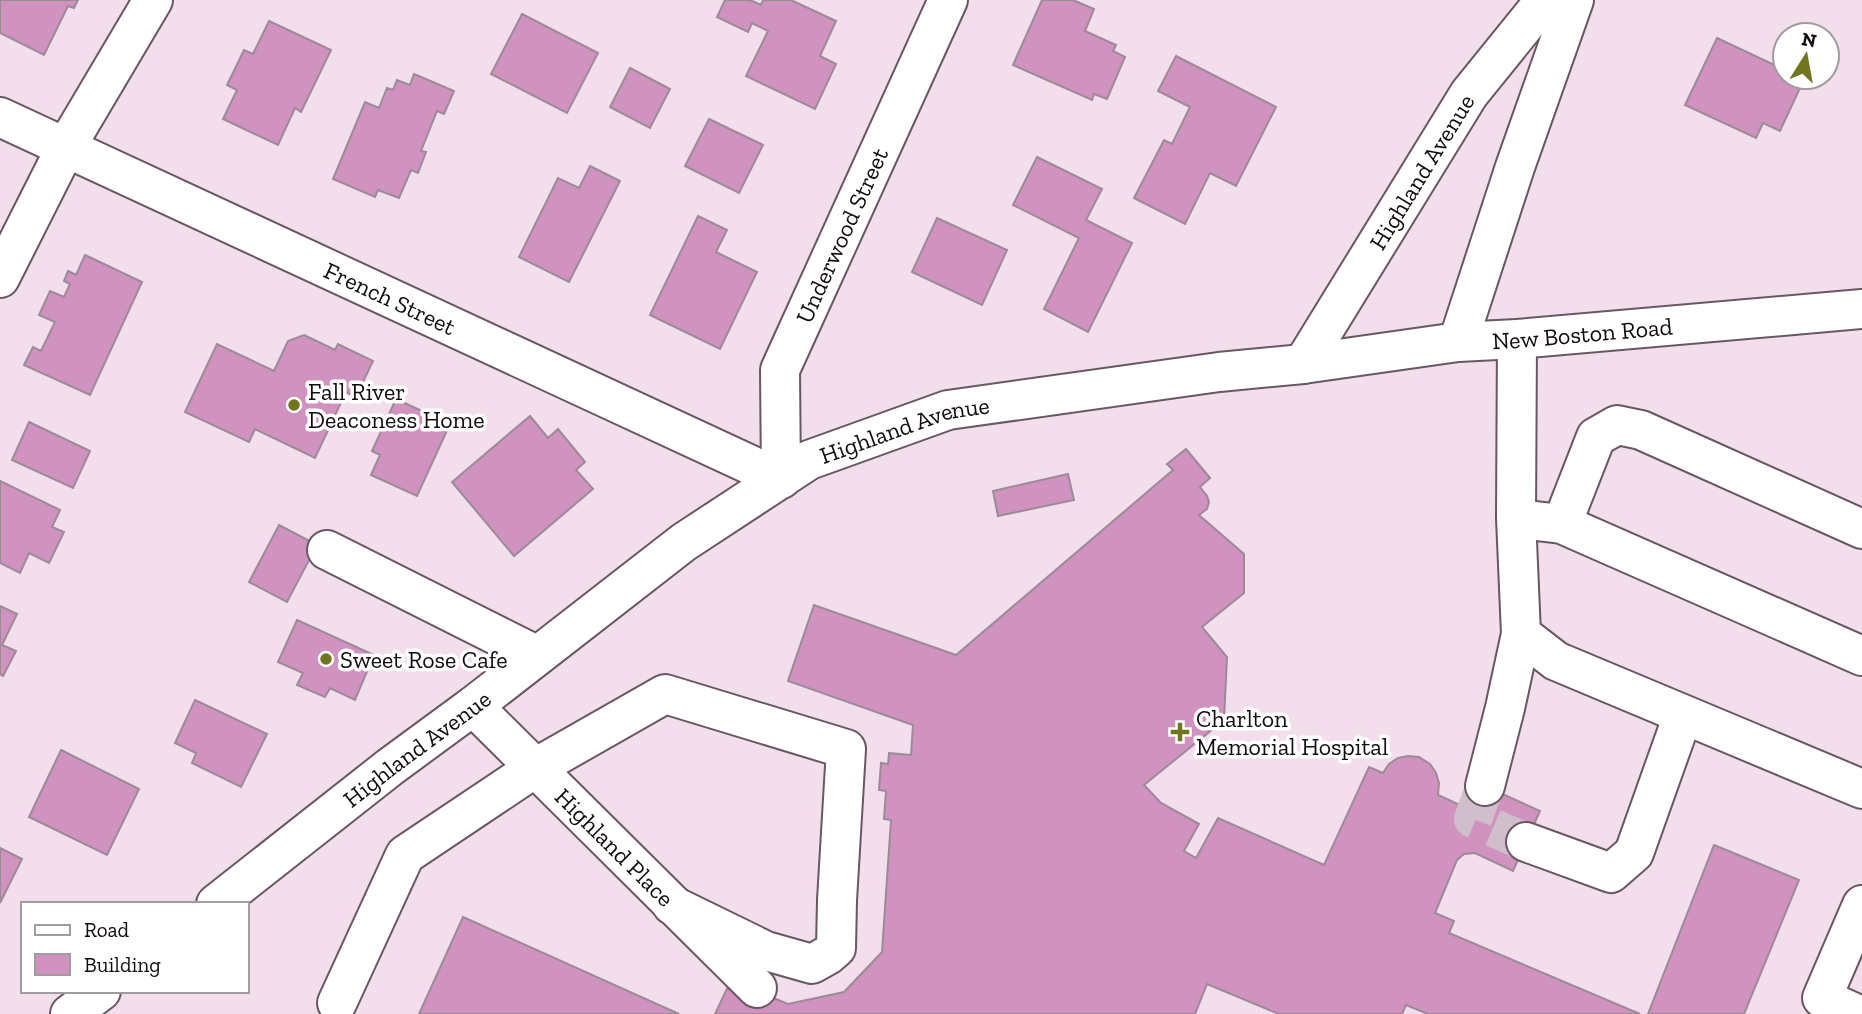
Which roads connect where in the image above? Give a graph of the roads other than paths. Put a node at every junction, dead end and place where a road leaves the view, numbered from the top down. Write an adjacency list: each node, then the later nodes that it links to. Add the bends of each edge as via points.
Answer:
1 (153, 0): 6 (street)
2 (948, 0): 12 (street, Underwood Street, via 780,370)
3 (1545, 0): 11 (street, Highland Avenue, via 1469,93)
4 (1574, 0): 10 (street)
5 (0, 117): 6 (street, French Street)
6 (66, 147): 7 (street); 12 (street, French Street)
7 (0, 278)
8 (1862, 309): 9 (street, New Boston Road)
9 (1517, 339): 10 (street, New Boston Road); 13 (street)
10 (1458, 342): 11 (street, New Boston Road)
11 (1303, 364): 12 (street, Highland Avenue, via 948,410 809,460)
12 (781, 479): 18 (street, Highland Avenue, via 684,542)
13 (1516, 518): 14 (street); 17 (street)
14 (1562, 524): 15 (street, via 1596,437 1616,425 1642,430); 19 (street)
15 (1862, 529)
16 (327, 550): 18 (street)
17 (1521, 634): 21 (street, via 1556,662); 23 (street)
18 (537, 655): 20 (street, Highland Avenue)
19 (1862, 656)
20 (472, 705): 22 (street, Highland Place); 26 (street, Highland Avenue)
21 (1683, 715): 24 (street); 25 (street, via 1634,853 1611,873)
22 (535, 768): 27 (street, Highland Place); 27 (street, via 665,694 846,749 836,947 828,955 812,964 765,951); 31 (street, via 405,855)
23 (1485, 786)
24 (1862, 789)
25 (1526, 842)
26 (219, 902)
27 (673, 905): 29 (street, Highland Place)
28 (1862, 905): 33 (street, via 1822,998)
29 (757, 988)
30 (98, 993): 32 (street)
31 (337, 1003)
32 (70, 1014)
33 (1857, 1014)

